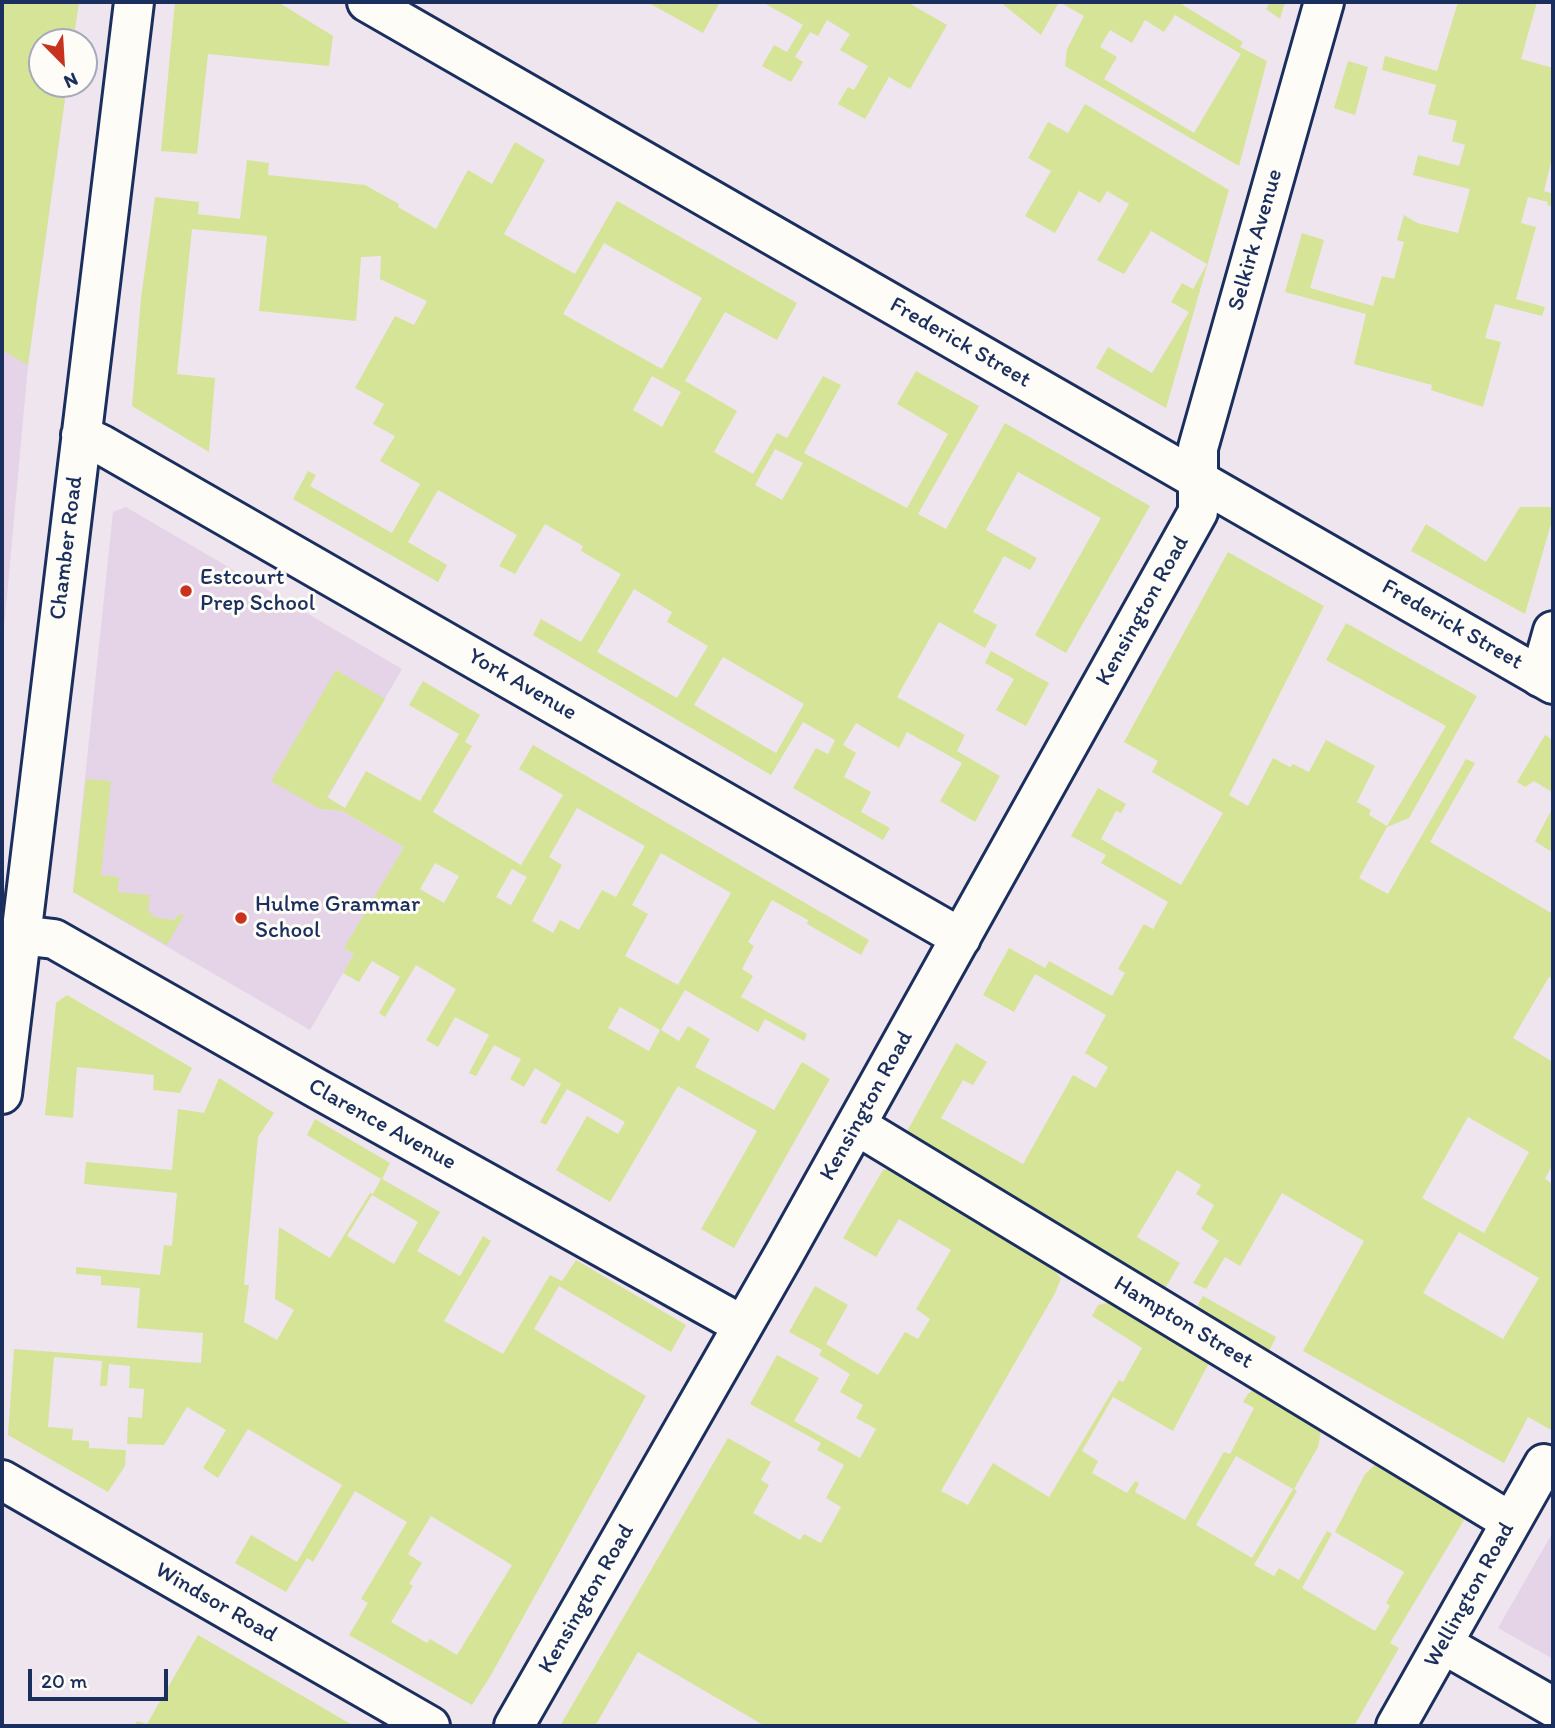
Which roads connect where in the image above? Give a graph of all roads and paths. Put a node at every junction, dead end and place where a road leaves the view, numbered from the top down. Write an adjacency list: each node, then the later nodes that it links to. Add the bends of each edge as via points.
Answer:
1 (134, 2): 4 (street, Chamber Road)
2 (367, 2): 5 (street, Frederick Street)
3 (1324, 2): 5 (street, Selkirk Avenue, via 1198,448)
4 (80, 435): 8 (street, Chamber Road); 9 (street, York Avenue)
5 (1198, 479): 7 (street, Frederick Street); 9 (street, Kensington Road, via 1198,512)
6 (1553, 631): 7 (street)
7 (1547, 680)
8 (20, 935): 10 (street, Chamber Road); 12 (street, Clarence Avenue, via 54,939)
9 (961, 938): 11 (street, Kensington Road)
10 (2, 1094)
11 (856, 1125): 12 (street, Kensington Road); 15 (street, Hampton Street)
12 (742, 1325): 19 (street, Kensington Road)
13 (1544, 1464): 15 (street, Wellington Road)
14 (2, 1479): 18 (street, Windsor Road)
15 (1511, 1522): 16 (street, Wellington Road)
16 (1443, 1644): 17 (street); 20 (street, Wellington Road)
17 (1553, 1707)
18 (430, 1726)
19 (514, 1726)
20 (1396, 1726)

